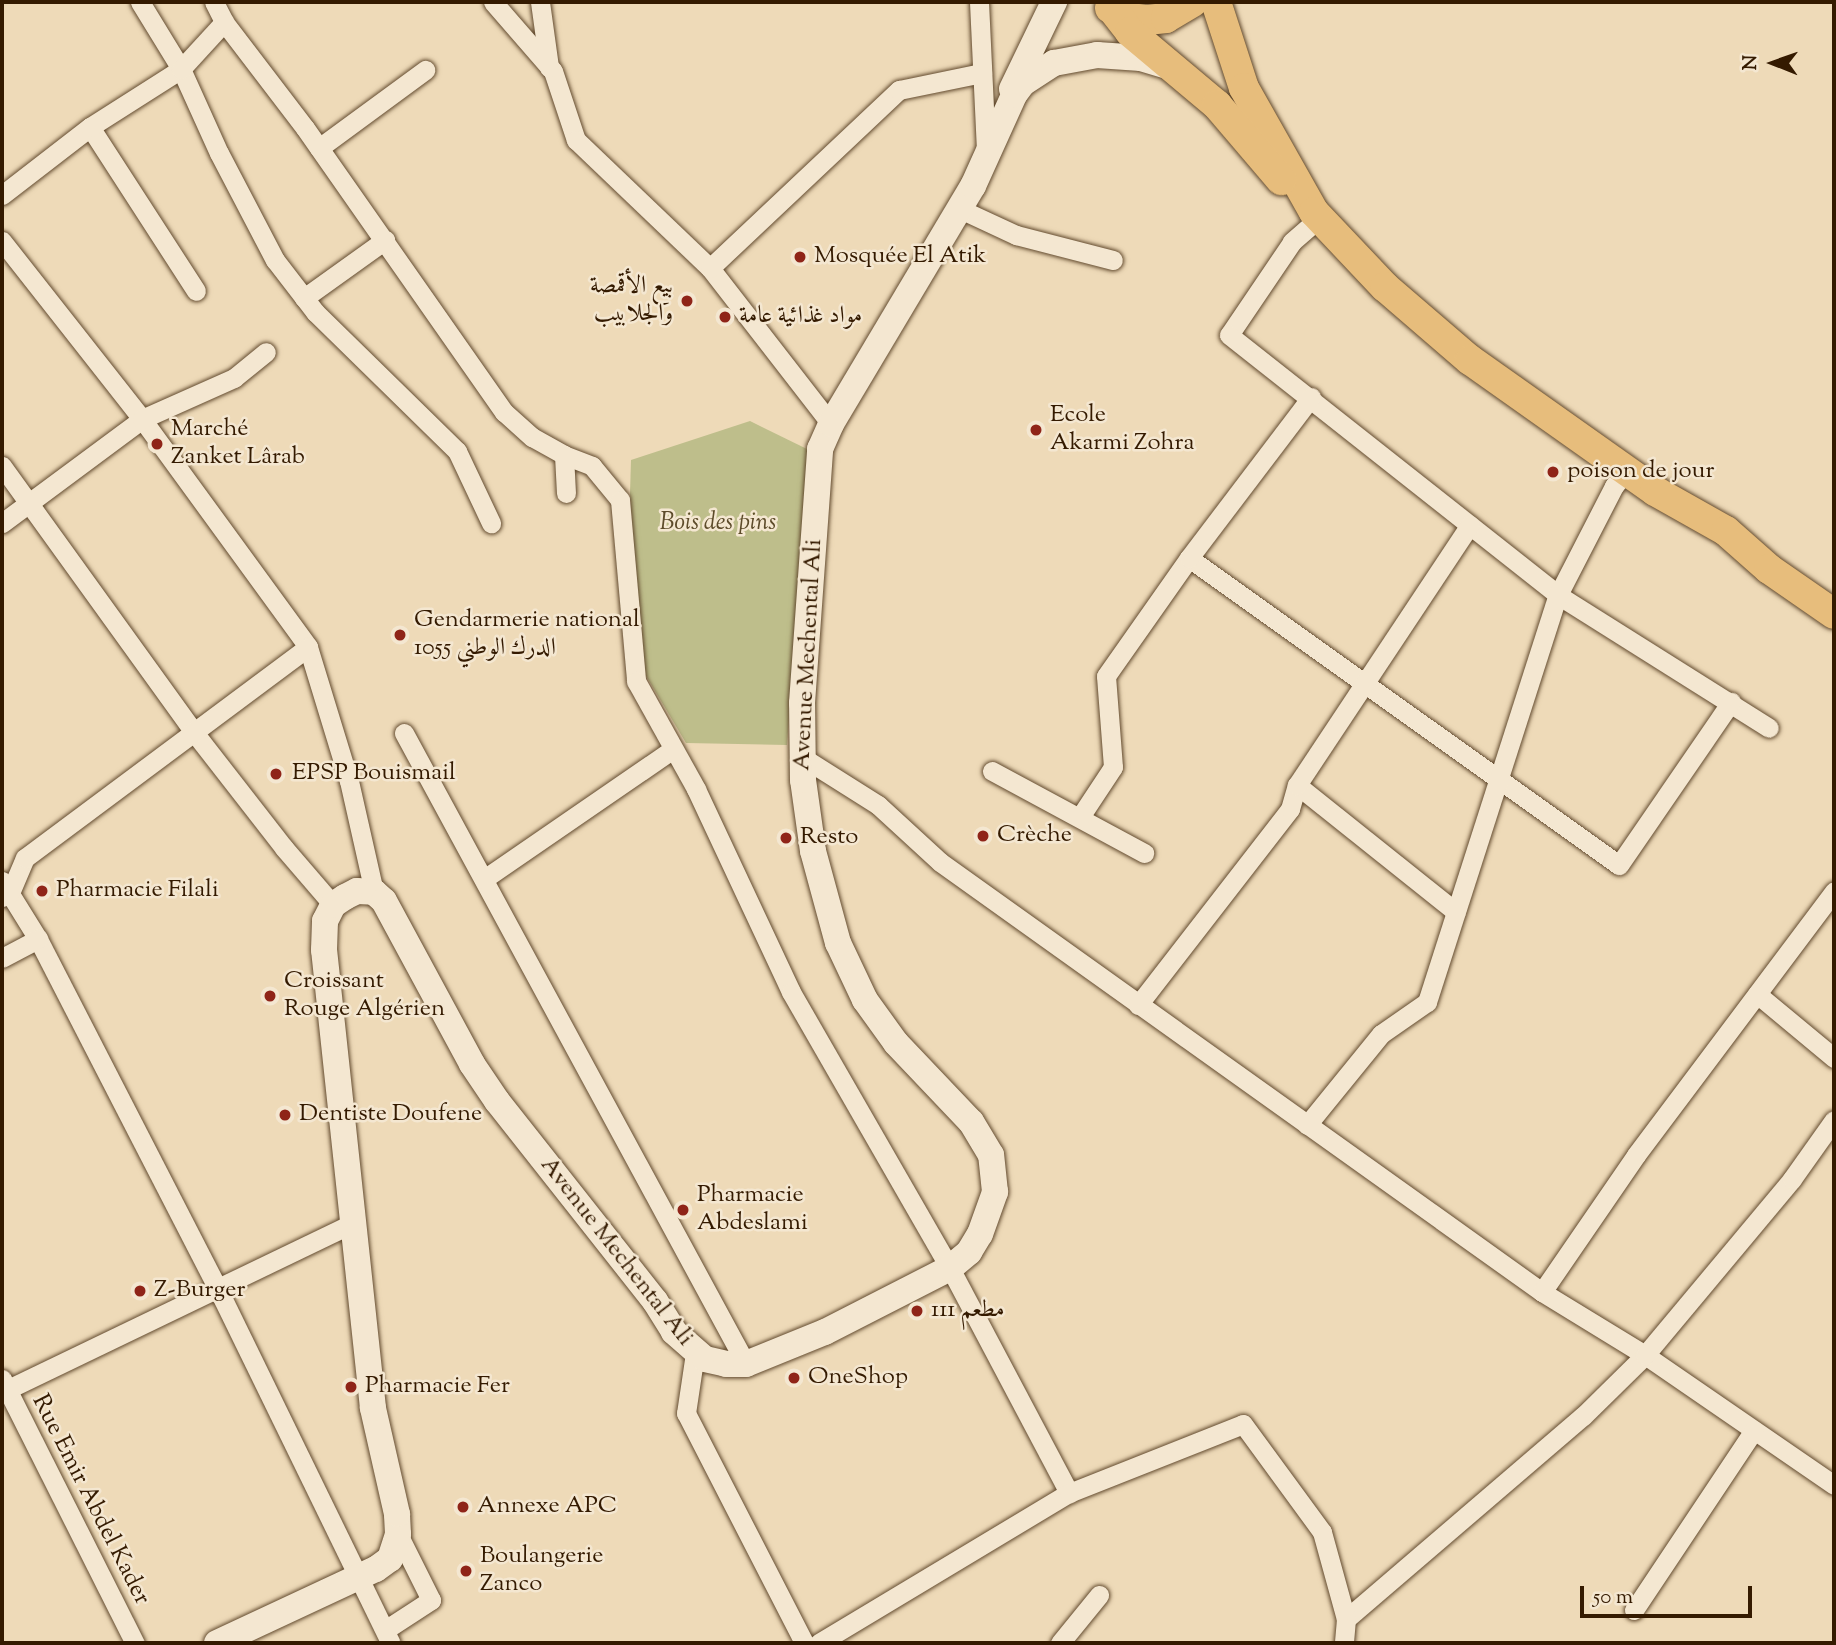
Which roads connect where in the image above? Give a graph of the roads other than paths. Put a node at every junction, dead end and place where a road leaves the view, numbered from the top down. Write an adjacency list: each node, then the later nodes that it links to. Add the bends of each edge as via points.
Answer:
1 (140, 2): 15 (street)
2 (214, 2): 10 (street)
3 (493, 2): 13 (street)
4 (540, 2): 13 (street)
5 (979, 2): 17 (street)
6 (1054, 2): 18 (main road, via 1017,77)
7 (1193, 2): 11 (main road)
8 (1216, 2): 24 (main road, via 1244,88)
9 (1108, 6): 11 (main road)
10 (224, 22): 15 (street); 20 (street)
11 (1141, 28): 12 (main road, via 1118,47); 14 (main road)
12 (1097, 55): 14 (main road, via 1141,58); 18 (main road, via 1054,63 1030,77 1014,95)
13 (549, 66): 28 (street, via 576,140)
14 (1175, 68): 24 (main road, via 1217,106)
15 (181, 69): 19 (street); 30 (street, via 275,260)
16 (425, 70): 20 (street)
17 (982, 73): 21 (street); 28 (street, via 899,90)
18 (1001, 124): 21 (main road, Avenue Mechental Ali)
19 (90, 127): 22 (street); 29 (street)
20 (319, 148): 25 (street)
21 (987, 159): 23 (main road, Avenue Mechental Ali)
22 (2, 195)
23 (960, 209): 27 (street, via 1016,235); 34 (main road, Avenue Mechental Ali)
24 (1316, 216): 32 (street, via 1292,242 1228,335); 37 (main road, via 1385,286 1470,360)
25 (385, 240): 30 (street); 35 (street, via 504,412 532,437)
26 (2, 241): 33 (street)
27 (1114, 260)
28 (710, 268): 34 (street)
29 (196, 291)
30 (304, 298): 41 (street, via 457,451)
31 (266, 352): 33 (street, via 234,378)
32 (1311, 397): 42 (street); 43 (street)
33 (142, 419): 39 (street); 46 (street)
34 (831, 424): 53 (main road, Avenue Mechental Ali, via 818,462)
35 (564, 455): 38 (street); 52 (street, via 592,466 620,500 634,676)
36 (2, 466): 39 (street)
37 (1627, 470): 44 (street, via 1614,486); 45 (main road, via 1681,508 1726,531 1769,569)
38 (566, 493)
39 (29, 502): 40 (street); 50 (street)
40 (2, 523)
41 (491, 523)
42 (1470, 525): 44 (street); 47 (street)
43 (1189, 558): 47 (street); 57 (street, via 1106,676 1113,767)
44 (1558, 595): 48 (street); 55 (street)
45 (1834, 614)
46 (308, 647): 50 (street); 62 (street, via 349,781)
47 (1364, 683): 55 (street); 56 (street)
48 (1731, 702): 49 (street); 55 (street, via 1619,865)
49 (1769, 728)
50 (193, 731): 60 (street, via 25,858); 63 (street)
51 (404, 733): 59 (street)
52 (673, 749): 59 (street); 73 (street, via 791,992)
53 (802, 757): 68 (street, via 878,805 940,862); 73 (main road, Avenue Mechental Ali, via 808,827 820,885 854,980 896,1042 971,1122 991,1155 995,1192 988,1218 969,1252)
54 (992, 771): 57 (street)
55 (1499, 780): 64 (street)
56 (1297, 786): 64 (street); 68 (street, via 1290,809)
57 (1080, 817): 58 (street)
58 (1144, 853)
59 (484, 880): 78 (street)
60 (5, 890): 65 (street)
61 (1834, 891): 67 (street)
62 (374, 892): 63 (main road, via 357,891); 76 (main road, Avenue Mechental Ali, via 394,916 472,1065 497,1101 655,1301 674,1332)
63 (333, 905): 72 (main road, via 325,921 324,950)
64 (1456, 912): 71 (street, via 1427,1002 1381,1034)
65 (38, 939): 66 (street); 74 (street)
66 (2, 958)
67 (1757, 994): 69 (street); 75 (street, via 1636,1155)
68 (1138, 1005): 71 (street)
69 (1834, 1058)
70 (1834, 1120): 77 (street, via 1792,1179)
71 (1307, 1125): 75 (street)
72 (351, 1224): 74 (street); 83 (main road, via 373,1408)
73 (950, 1268): 78 (main road, Avenue Mechental Ali, via 825,1332); 82 (street)
74 (217, 1287): 79 (street); 84 (street)
75 (1542, 1292): 77 (street)
76 (695, 1353): 78 (main road, Avenue Mechental Ali, via 717,1363); 91 (street, via 686,1413)
77 (1645, 1355): 80 (street); 87 (street, via 1583,1416)
78 (746, 1364)
79 (3, 1387): 89 (street, Rue Emir Abdel Kader)
80 (1754, 1430): 81 (street); 86 (street)
81 (1834, 1485)
82 (1069, 1493): 87 (street, via 1243,1424 1322,1532); 92 (street)
83 (398, 1534): 84 (main road, via 390,1559); 88 (street, via 431,1600)
84 (359, 1578): 88 (street); 90 (main road)
85 (1099, 1595): 93 (street)
86 (1634, 1610)
87 (1346, 1619): 94 (street)
88 (388, 1637)
89 (135, 1643)
90 (217, 1643)
91 (804, 1643)
92 (819, 1643)
93 (1060, 1643)
94 (1344, 1643)

